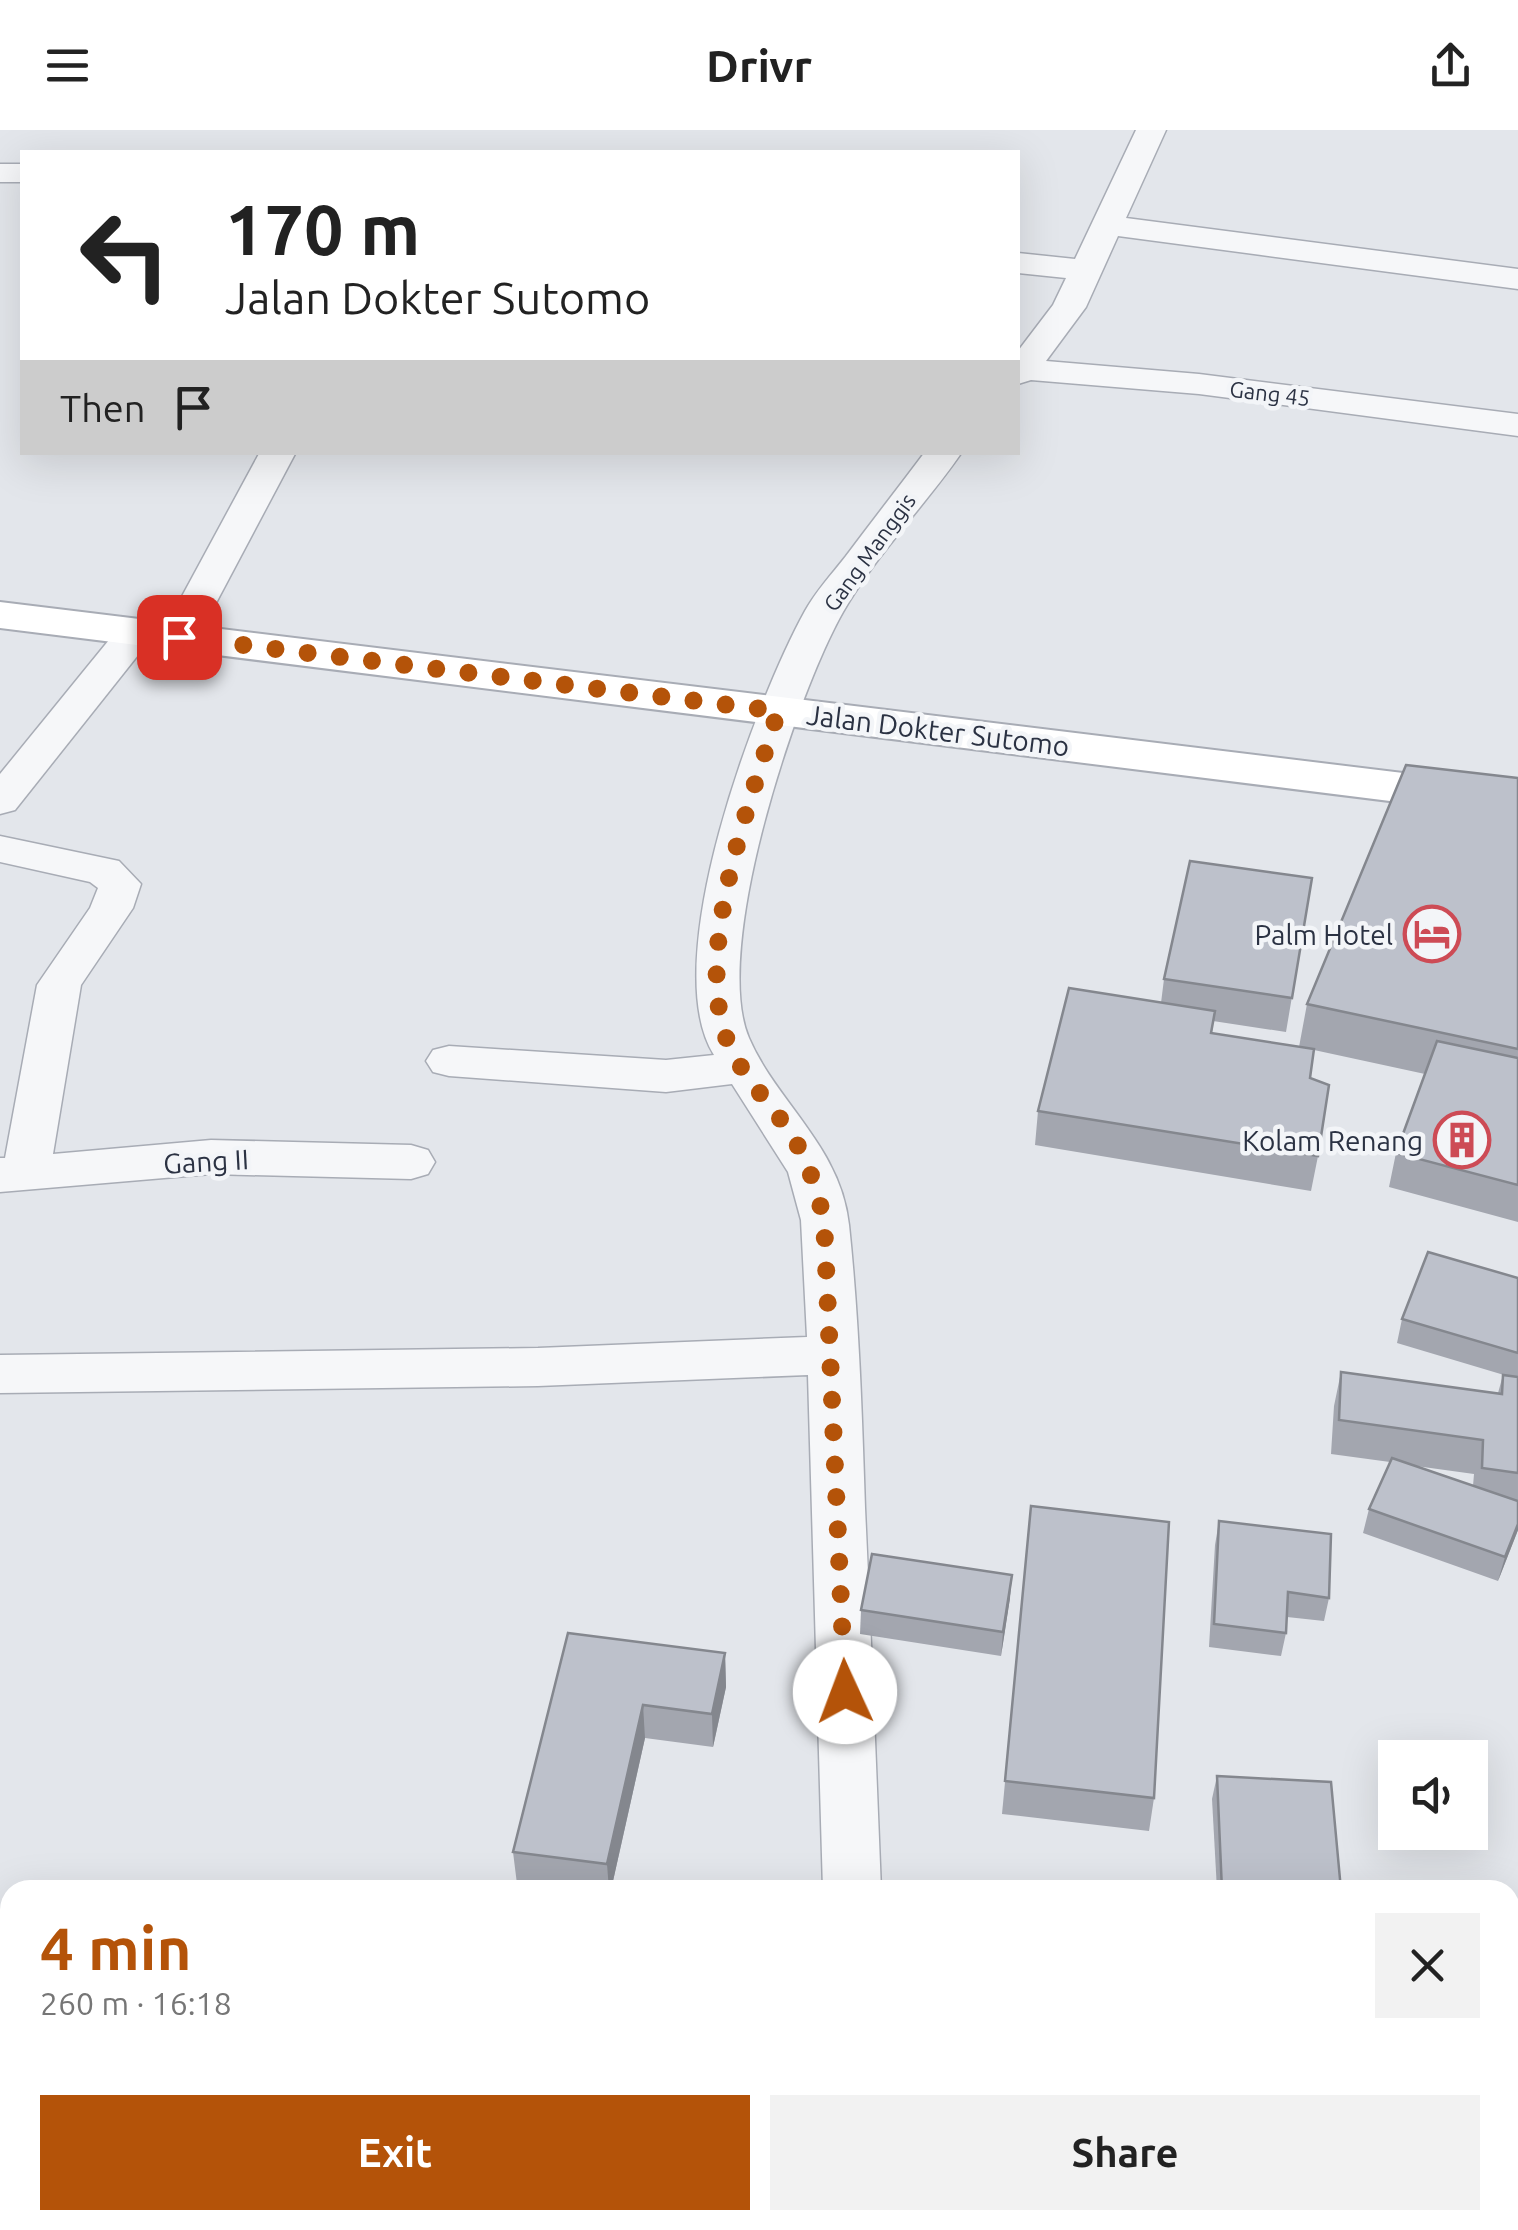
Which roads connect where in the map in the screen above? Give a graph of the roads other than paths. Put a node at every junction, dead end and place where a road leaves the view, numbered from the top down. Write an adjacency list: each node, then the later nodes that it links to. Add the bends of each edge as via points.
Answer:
1 (1151, 130): 2 (street)
2 (1107, 225): 4 (street); 5 (street)
3 (1020, 263): 4 (street)
4 (1087, 270): 6 (street, via 1069,308)
5 (1518, 279)
6 (1022, 365): 7 (street, Gang 45)
7 (1518, 426)
8 (276, 455): 11 (street)
9 (942, 455): 12 (street, Gang Manggis, via 825,609)
10 (0, 615): 11 (street, Jalan Dokter Sutomo)
11 (157, 635): 12 (street, Jalan Dokter Sutomo); 13 (street)
12 (778, 711): 14 (street, Jalan Dokter Sutomo); 17 (street, Gang Manggis, via 742,828 718,947 718,1006)
13 (0, 801)
14 (1518, 802)
15 (0, 849): 19 (street, via 104,871 120,884 117,900 59,984)
16 (449, 1061): 17 (street, via 666,1076)
17 (742, 1067): 20 (street, Gang Manggis, via 811,1170 824,1220)
18 (412, 1162): 19 (street, Gang II, via 211,1157)
19 (13, 1174)
20 (832, 1355): 21 (street, via 538,1367); 22 (street, Gang Manggis)
21 (0, 1374)
22 (852, 1880)

